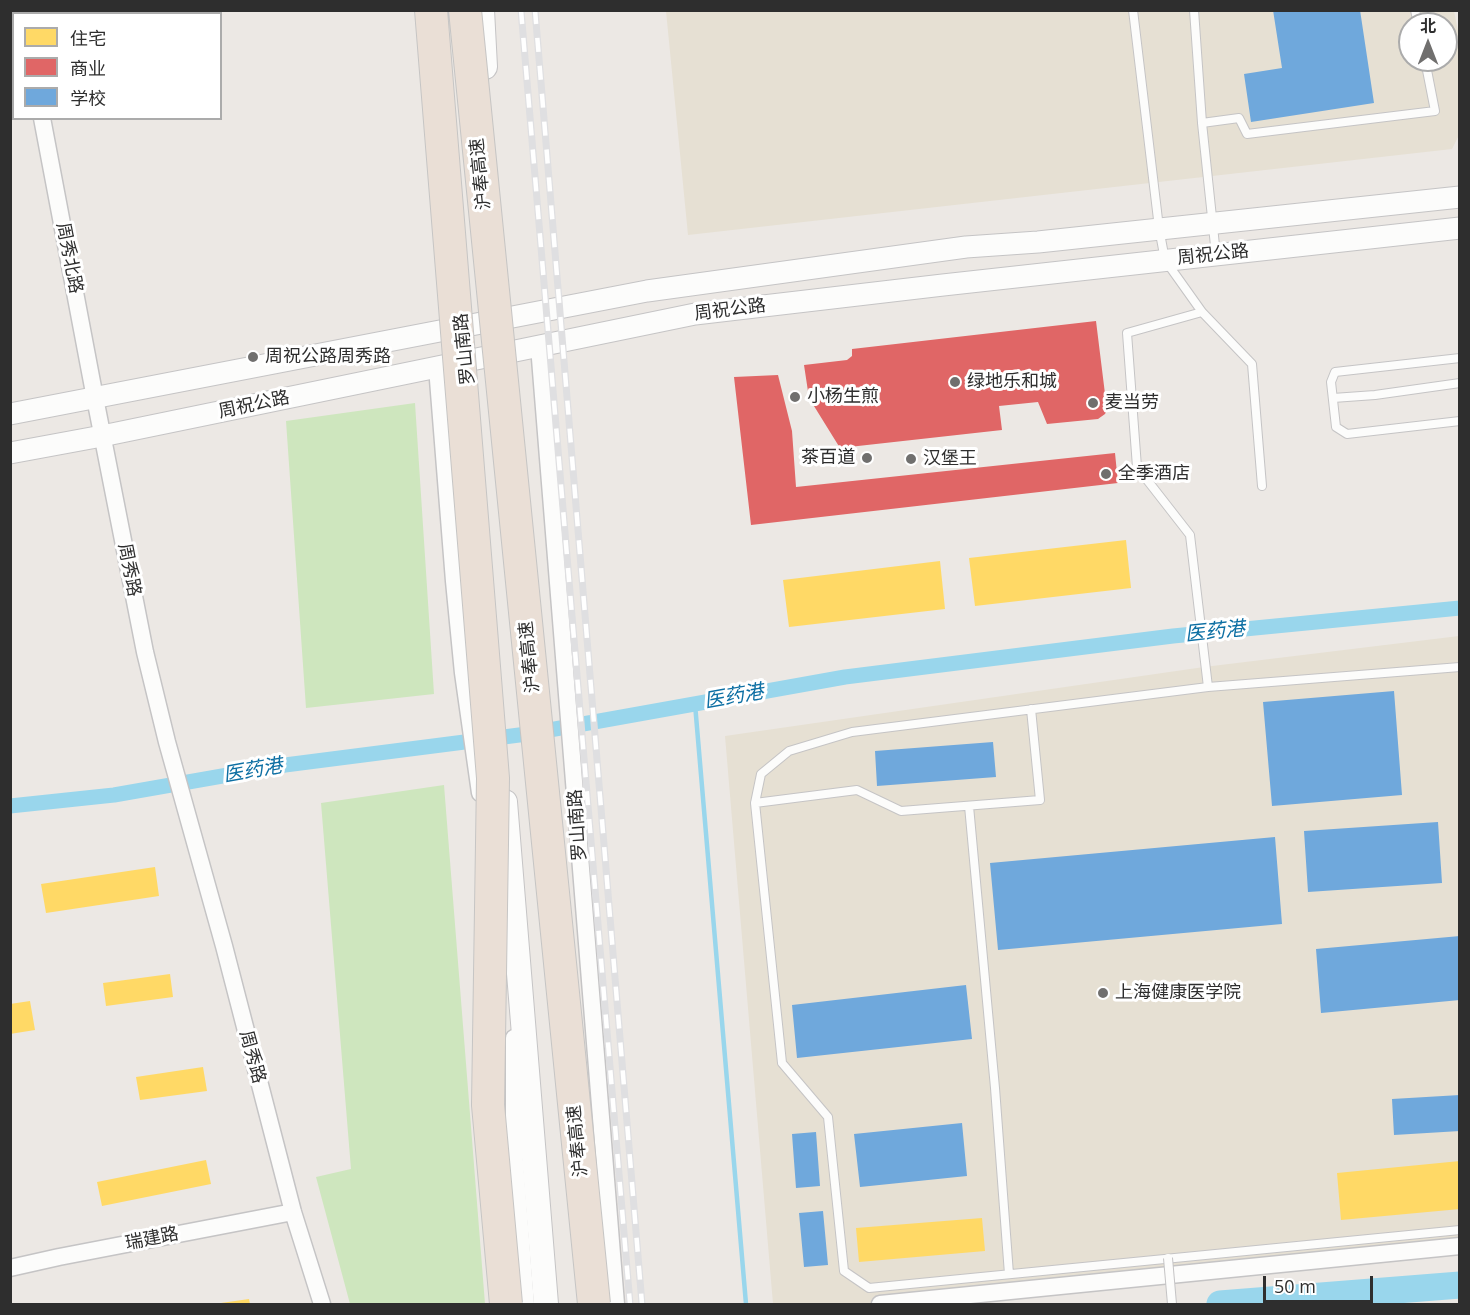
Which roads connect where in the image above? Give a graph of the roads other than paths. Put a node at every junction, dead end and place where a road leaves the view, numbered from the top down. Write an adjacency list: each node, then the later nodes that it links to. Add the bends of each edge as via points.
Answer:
1 (424, 10): 18 (main road, 罗山南路)
2 (431, 10): 44 (highway, 沪奉高速, bridge, via 493,778 488,1105)
3 (465, 10): 48 (highway, 沪奉高速, bridge)
4 (482, 10): 17 (main road, 罗山南路)
5 (1133, 10): 12 (lane)
6 (1194, 10): 9 (lane)
7 (1427, 72): 9 (lane, via 1435,111 1247,134 1239,118)
8 (42, 120): 25 (street, 周秀北路)
9 (1202, 123): 11 (lane)
10 (1460, 197): 11 (street, 周祝公路)
11 (1213, 222): 12 (street, 周祝公路); 14 (lane)
12 (1159, 228): 15 (lane); 17 (street, 周祝公路, via 966,248 647,291)
13 (1460, 228): 14 (street, 周祝公路)
14 (1216, 255): 15 (street, 周祝公路)
15 (1165, 260): 16 (lane); 19 (street, 周祝公路, via 695,314)
16 (1202, 312): 31 (lane, via 1252,364); 33 (lane, via 1127,333 1137,467 1190,535)
17 (499, 320): 18 (street, 周祝公路); 20 (main road, 罗山南路)
18 (463, 327): 22 (main road, 罗山南路); 25 (street, 周祝公路)
19 (539, 346): 20 (street, 周祝公路); 49 (street, 罗山南路)
20 (502, 354): 22 (street, 周祝公路); 47 (main road, 罗山南路, bridge)
21 (1460, 358): 26 (lane, via 1335,372 1331,382)
22 (467, 361): 23 (street, 周祝公路); 46 (main road, 罗山南路)
23 (437, 367): 29 (street, 周祝公路); 45 (street, 罗山南路, via 466,693 514,1020 514,1149)
24 (1460, 383): 26 (lane)
25 (95, 398): 27 (street, 周祝公路); 29 (street, 周秀路)
26 (1333, 398): 28 (lane, via 1336,428 1347,434)
27 (10, 414)
28 (1460, 421)
29 (102, 436): 30 (street, 周祝公路); 37 (street, 周秀路, via 167,742)
30 (10, 453)
31 (1262, 486)
32 (1460, 667): 33 (lane)
33 (1208, 687): 34 (lane)
34 (1031, 709): 35 (lane, via 852,732 789,751 761,774); 36 (lane, via 1041,800)
35 (755, 803): 36 (lane, via 857,790 901,811); 42 (lane, via 782,1063 828,1117 844,1271 869,1288)
36 (969, 806): 42 (lane)
37 (293, 1212): 41 (street, 瑞建路); 43 (street, 周秀路)
38 (1460, 1230): 40 (lane)
39 (1460, 1246): 50 (street)
40 (1168, 1258): 42 (lane); 51 (lane, bridge)
41 (10, 1268)
42 (1009, 1274)
43 (322, 1305)
44 (506, 1305)
45 (526, 1305)
46 (546, 1305)
47 (581, 1305)
48 (594, 1305)
49 (616, 1305)
50 (880, 1305)
51 (1172, 1305)

